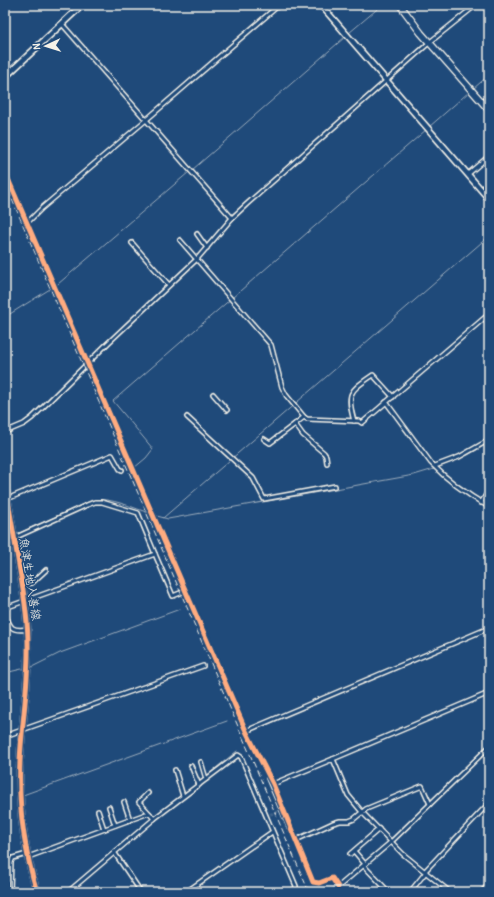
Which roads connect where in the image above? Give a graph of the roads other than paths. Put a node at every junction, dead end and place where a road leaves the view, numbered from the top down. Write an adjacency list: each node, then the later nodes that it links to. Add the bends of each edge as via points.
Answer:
1 (82, 5): 6 (street)
2 (279, 5): 11 (street)
3 (321, 5): 9 (street)
4 (400, 5): 7 (highway)
5 (476, 5): 7 (street)
6 (62, 24): 8 (street); 11 (street)
7 (430, 42): 9 (street); 10 (highway)
8 (5, 78)
9 (386, 82): 14 (street); 16 (street)
10 (489, 110)
11 (146, 120): 16 (street); 17 (street)
12 (489, 156): 14 (street)
13 (5, 172): 17 (street)
14 (468, 174): 15 (street)
15 (489, 199)
16 (232, 218): 21 (street)
17 (27, 223): 25 (street)
18 (197, 234): 21 (street)
19 (180, 240): 22 (street)
20 (132, 244): 23 (street)
21 (207, 248): 22 (street)
22 (197, 259): 23 (street); 31 (street, via 270,345 282,386)
23 (169, 285): 25 (street)
24 (489, 314): 27 (street)
25 (86, 363): 34 (street, via 32,418); 52 (street)
26 (213, 394): 29 (street)
27 (393, 396): 28 (street); 32 (street, via 373,375 353,390 350,407)
28 (386, 402): 32 (street, via 362,423); 38 (street)
29 (227, 410)
30 (187, 417): 41 (street, via 253,478 264,499)
31 (304, 417): 32 (street); 33 (street)
32 (354, 421)
33 (295, 424): 35 (street, via 270,443); 37 (street, via 302,435 324,454)
34 (5, 432)
35 (264, 439)
36 (489, 440): 38 (street)
37 (327, 463)
38 (434, 466): 44 (street, via 460,489)
39 (122, 470): 43 (street, via 112,455)
40 (5, 484): 43 (main road, 魚津生地入善線)
41 (335, 486)
42 (489, 490): 44 (street)
43 (7, 499): 46 (main road, 魚津生地入善線)
44 (482, 503): 45 (street)
45 (489, 507)
46 (13, 532): 47 (street); 48 (main road, 魚津生地入善線)
47 (5, 534)
48 (14, 538): 49 (street, via 87,505 102,502 138,514); 51 (main road, 魚津生地入善線)
49 (155, 554): 52 (street, via 173,596); 53 (street)
50 (46, 570): 51 (street, via 32,582)
51 (22, 584): 53 (main road, 魚津生地入善線)
52 (185, 591): 61 (street)
53 (25, 600): 54 (street); 57 (main road, 魚津生地入善線)
54 (5, 608)
55 (5, 613): 57 (street, via 14,630)
56 (489, 628): 61 (street)
57 (28, 629): 60 (main road, 魚津生地入善線, via 28,668)
58 (203, 666): 60 (street)
59 (489, 693): 64 (street)
60 (22, 730): 62 (street); 93 (main road, 魚津生地入善線, via 20,791)
61 (246, 731): 68 (street)
62 (5, 736)
63 (489, 747): 76 (street)
64 (333, 760): 70 (street); 79 (street, via 348,795)
65 (201, 762): 69 (street)
66 (192, 766): 71 (street)
67 (175, 770): 73 (street)
68 (268, 773): 70 (street); 86 (street, via 280,811)
69 (206, 779): 71 (street); 87 (street, via 238,755 241,757)
70 (273, 784): 86 (street)
71 (199, 785): 73 (street)
72 (148, 793): 80 (street, via 139,802)
73 (184, 796): 81 (street)
74 (124, 802): 82 (street)
75 (489, 803): 97 (street)
76 (430, 804): 79 (street, via 422,786); 89 (street)
77 (109, 807): 83 (street)
78 (98, 811): 84 (street)
79 (362, 812): 85 (street); 88 (street, via 354,819 333,823)
80 (150, 814): 81 (street); 82 (street)
81 (154, 819): 91 (street)
82 (130, 820): 83 (street)
83 (115, 825): 84 (street)
84 (104, 829): 93 (street)
85 (379, 829): 89 (street); 90 (street)
86 (292, 830): 88 (street)
87 (272, 832): 104 (street); 105 (street, via 296,886)
88 (296, 840): 99 (street, via 313,882 319,883 332,878)
89 (391, 842): 96 (street); 97 (street)
90 (354, 851): 92 (street); 96 (street)
91 (114, 852): 102 (street); 103 (street)
92 (350, 854)
93 (27, 856): 94 (street, via 13,858); 101 (main road, 魚津生地入善線)
94 (11, 862): 95 (street); 100 (street)
95 (5, 865)
96 (365, 865): 99 (street); 107 (street)
97 (425, 871): 108 (street); 109 (street)
98 (489, 885): 110 (street)
99 (338, 887): 106 (street)
100 (10, 892)
101 (37, 892)
102 (68, 892)
103 (141, 892)
104 (186, 892)
105 (291, 892)
106 (334, 892)
107 (390, 892)
108 (410, 892)
109 (450, 892)
110 (481, 892)

